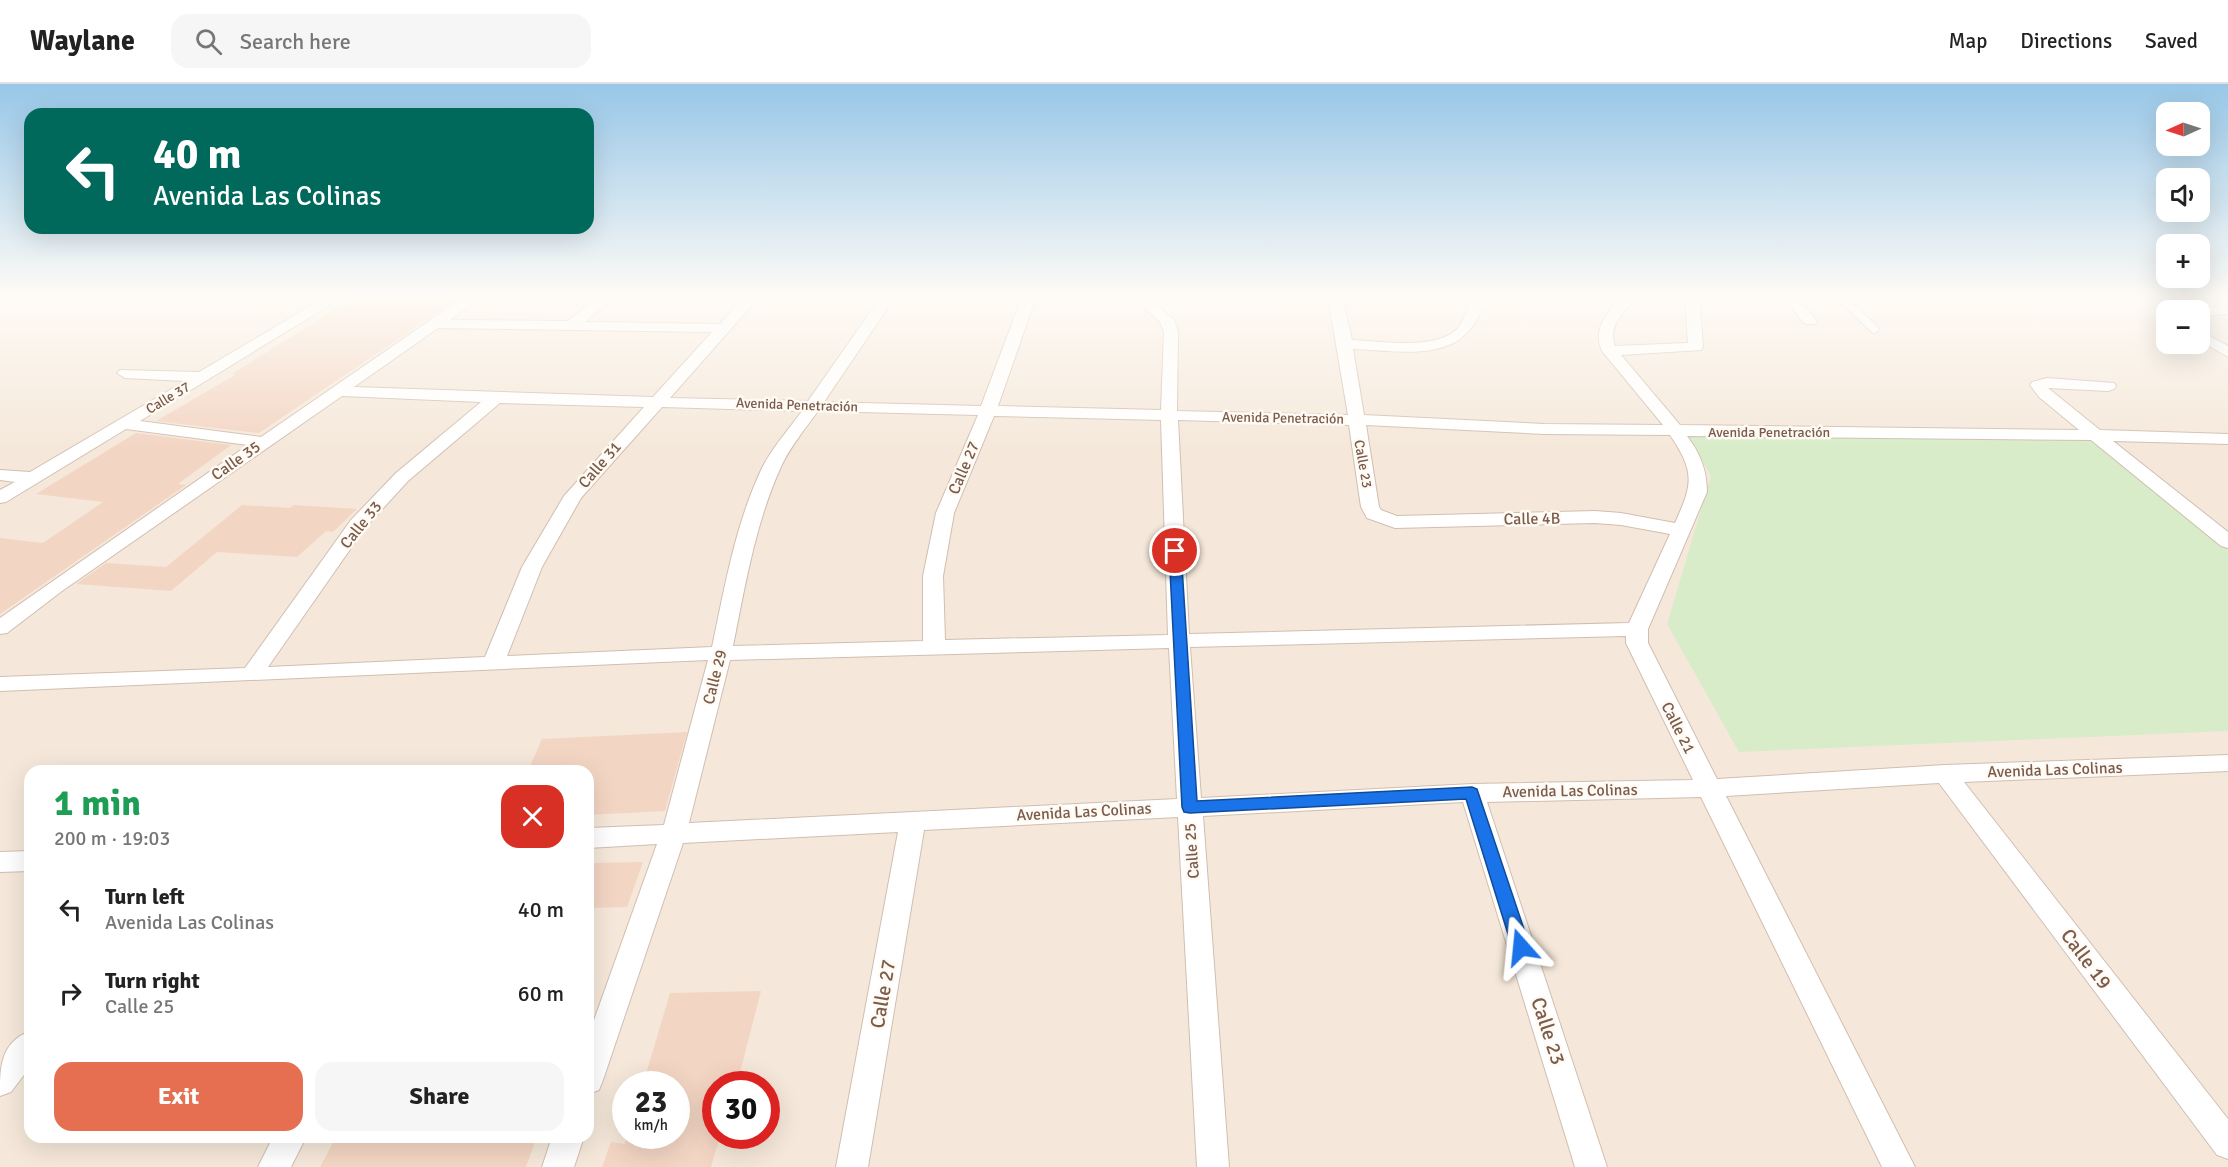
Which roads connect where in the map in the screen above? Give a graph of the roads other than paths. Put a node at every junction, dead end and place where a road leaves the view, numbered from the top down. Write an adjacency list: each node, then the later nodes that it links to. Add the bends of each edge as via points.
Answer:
1 (251, 348): 12 (street, Calle 37)
2 (401, 348): 14 (street, Calle 35)
3 (706, 348): 16 (street, Calle 31)
4 (854, 348): 17 (street, Calle 29)
5 (1011, 348): 18 (street, Calle 27)
6 (1171, 348): 19 (street, Calle 25)
7 (1345, 348): 20 (street, Calle 23)
8 (1608, 348): 10 (street)
9 (1684, 348): 10 (street)
10 (1610, 351): 22 (street)
11 (125, 373): 12 (street)
12 (202, 377): 21 (street, Calle 37)
13 (2108, 386): 23 (street, via 2038,385)
14 (339, 391): 15 (street, Avenida Penetración); 25 (street, Calle 35)
15 (496, 398): 16 (street, Avenida Penetración); 38 (street, Calle 33, via 402,477 358,524)
16 (658, 401): 17 (street, Avenida Penetración); 37 (street, Calle 31, via 573,496 532,567)
17 (814, 406): 18 (street, Avenida Penetración); 36 (street, Calle 29, via 772,466 759,498 747,531)
18 (988, 410): 19 (street, Avenida Penetración); 35 (street, Calle 27, via 945,513 933,576)
19 (1169, 415): 20 (street, Avenida Penetración); 34 (street, Calle 25)
20 (1355, 420): 22 (street, Avenida Penetración); 29 (street, Calle 23, via 1370,507)
21 (123, 424): 25 (street); 27 (street, Calle 37)
22 (1675, 432): 23 (street, Avenida Penetración); 30 (street, via 1696,465 1699,484)
23 (2098, 435): 24 (street, Avenida Penetración); 31 (street)
24 (2228, 439)
25 (263, 442): 32 (street, Calle 35)
26 (0, 475): 27 (street)
27 (33, 478): 28 (street, Calle 37)
28 (0, 498)
29 (1382, 519): 30 (street, Calle 4B, via 1395,522 1603,518)
30 (1680, 530): 33 (street)
31 (2228, 542)
32 (0, 628)
33 (1637, 629): 34 (street); 42 (street, Calle 21, via 1643,658)
34 (1179, 642): 35 (street); 44 (street, Calle 25)
35 (934, 646): 36 (street)
36 (721, 653): 37 (street); 46 (street, Calle 29)
37 (493, 663): 38 (street)
38 (251, 675): 39 (street)
39 (0, 684)
40 (2228, 763): 41 (street, Avenida Las Colinas)
41 (1945, 774): 42 (street, Avenida Las Colinas); 55 (street, Calle 19)
42 (1708, 788): 43 (street, Avenida Las Colinas); 61 (street, Calle 21)
43 (1472, 793): 44 (street, Avenida Las Colinas); 60 (street, Calle 23)
44 (1190, 807): 45 (street, Avenida Las Colinas); 59 (street, Calle 25)
45 (914, 820): 46 (street, Avenida Las Colinas); 58 (street, Calle 27)
46 (674, 833): 47 (street, Avenida Las Colinas); 51 (street, Calle 29)
47 (594, 838)
48 (24, 861): 49 (street)
49 (0, 862)
50 (24, 1052): 52 (street)
51 (594, 1063)
52 (0, 1082)
53 (287, 1143): 56 (street)
54 (566, 1143): 57 (street)
55 (2228, 1144)
56 (274, 1167)
57 (558, 1167)
58 (852, 1167)
59 (1213, 1167)
60 (1591, 1167)
61 (1899, 1167)

